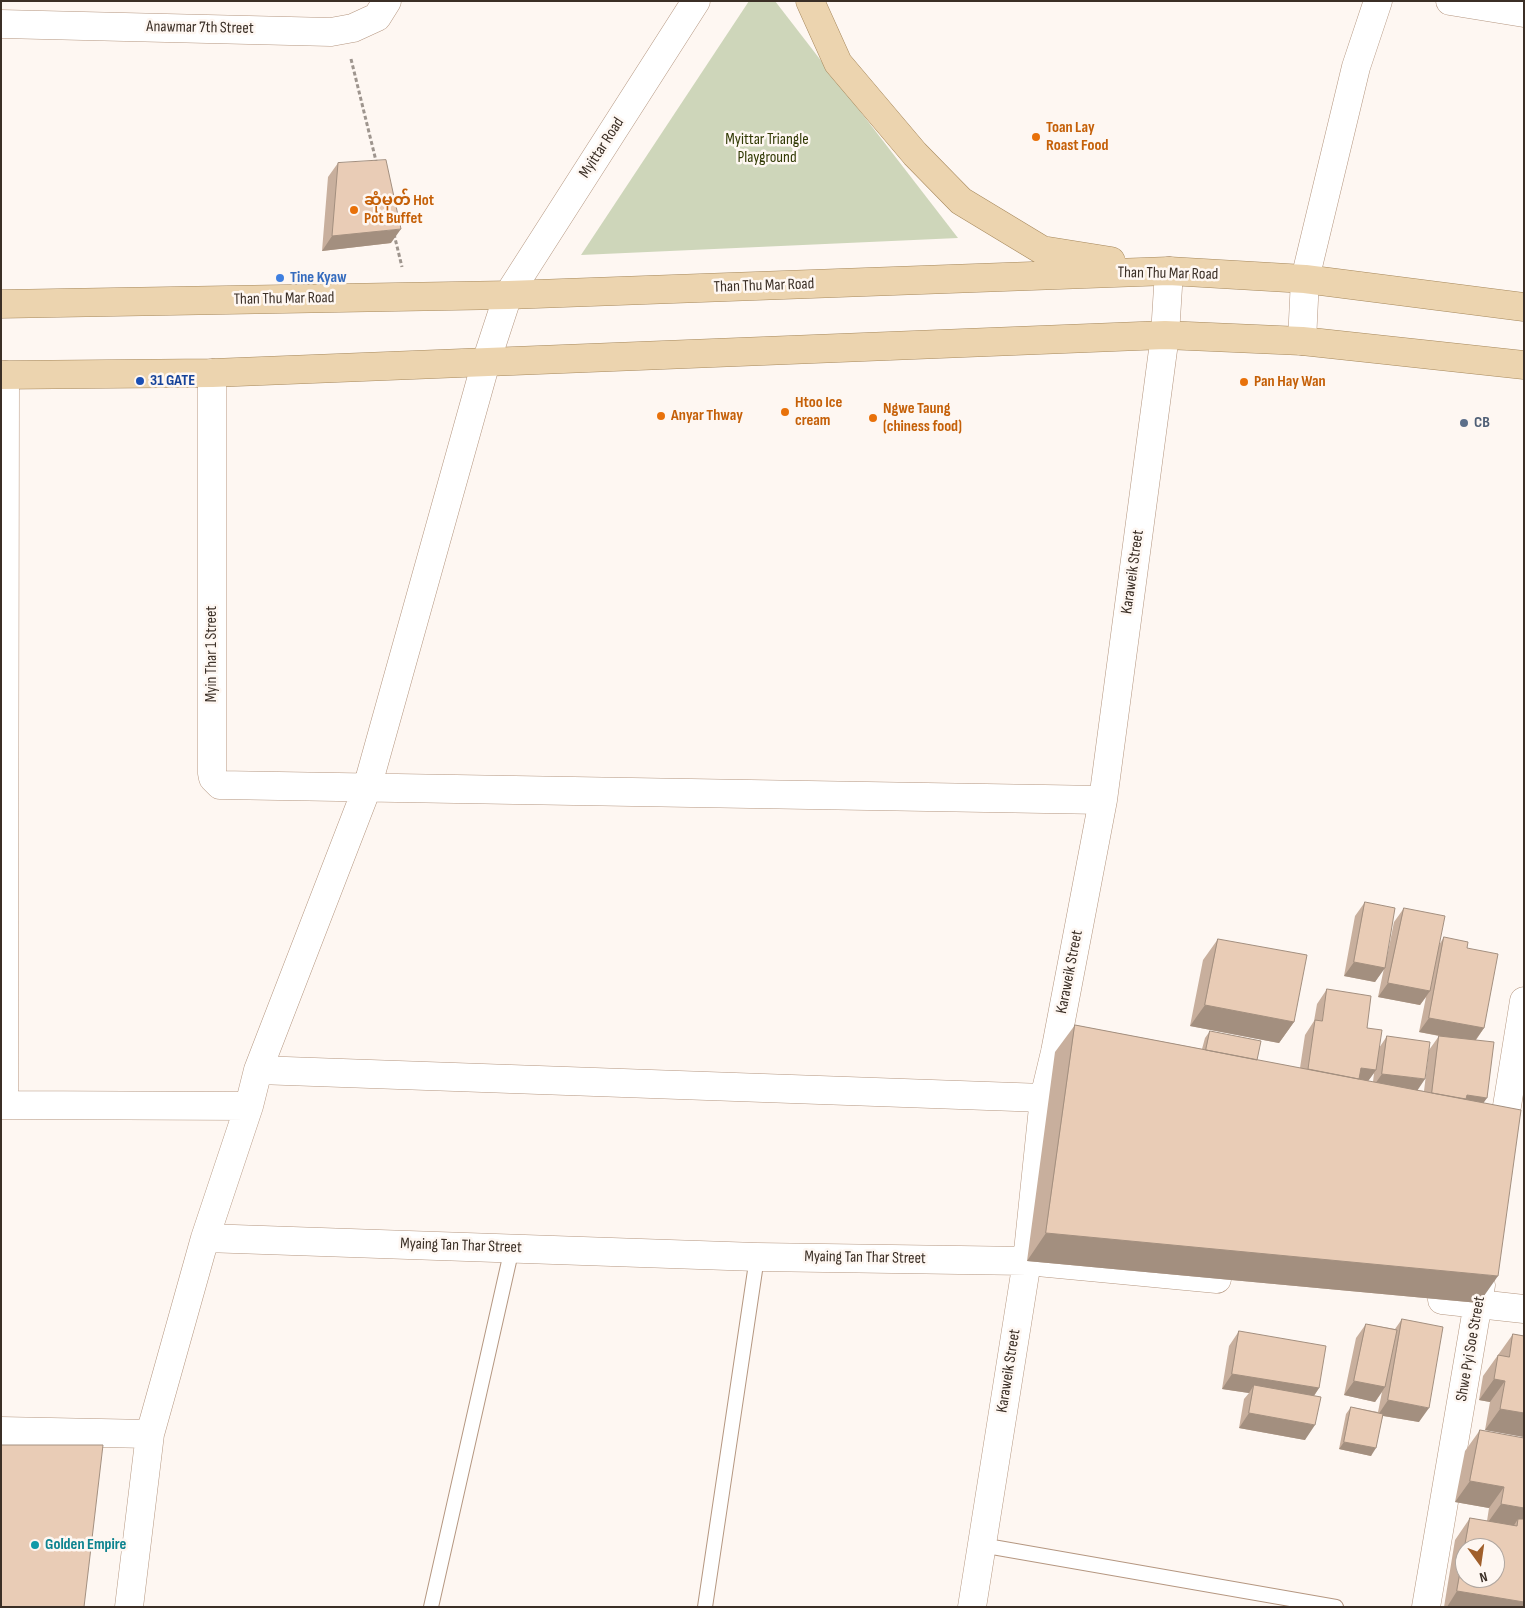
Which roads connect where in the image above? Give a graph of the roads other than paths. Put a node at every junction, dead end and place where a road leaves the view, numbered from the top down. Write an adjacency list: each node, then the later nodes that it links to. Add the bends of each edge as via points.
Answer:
1 (387, 1): 7 (street, Anawmar 7th Street, via 377,17 352,28 331,32)
2 (696, 1): 10 (street, Myittar Road)
3 (810, 1): 8 (main road, via 838,64 915,154 961,201 1042,250)
4 (1378, 1): 9 (street, via 1356,67)
5 (1450, 1): 6 (street)
6 (1524, 13)
7 (1, 24)
8 (1169, 271): 9 (main road, Than Thu Mar Road); 10 (main road, Than Thu Mar Road); 13 (street, Karaweik Street)
9 (1305, 279): 12 (main road, Than Thu Mar Road); 14 (street)
10 (508, 295): 11 (main road, Than Thu Mar Road); 15 (street, Myittar Road)
11 (1, 304)
12 (1524, 307)
13 (1165, 335): 14 (main road); 15 (main road); 20 (street, Karaweik Street)
14 (1302, 341): 16 (main road)
15 (486, 362): 17 (main road); 19 (street, Myittar Road)
16 (1524, 365)
17 (212, 373): 18 (main road); 19 (street, Myin Thar 1 Street, via 213,778 220,785)
18 (3, 375): 25 (street)
19 (366, 788): 20 (street, Myin Thar 1 Street); 22 (street, Myittar Road)
20 (1103, 800): 23 (street, Karaweik Street, via 1065,1054)
21 (1524, 1001): 24 (street)
22 (258, 1070): 23 (street); 26 (street, Myittar Road)
23 (1044, 1098): 31 (street, Karaweik Street)
24 (1516, 1099): 27 (street, via 1492,1136)
25 (3, 1105): 26 (street)
26 (248, 1106): 28 (street, Myittar Road)
27 (1498, 1167)
28 (205, 1238): 29 (street, Myaing Tan Thar Street); 38 (street, Myittar Road)
29 (512, 1248): 30 (street, Myaing Tan Thar Street); 41 (lane)
30 (757, 1257): 31 (street, Myaing Tan Thar Street); 42 (lane)
31 (1027, 1261): 33 (street, Myaing Tan Thar Street); 39 (street, Karaweik Street)
32 (1484, 1264): 35 (street, Shwe Pyi Soe Street)
33 (1243, 1281)
34 (1420, 1298): 35 (street)
35 (1479, 1303): 36 (street); 45 (street, Shwe Pyi Soe Street)
36 (1524, 1308)
37 (1, 1431): 38 (street)
38 (150, 1434): 40 (street, Myittar Road)
39 (981, 1545): 43 (street, Karaweik Street); 44 (lane)
40 (128, 1607)
41 (431, 1607)
42 (705, 1607)
43 (972, 1607)
44 (1336, 1607)
45 (1426, 1607)

